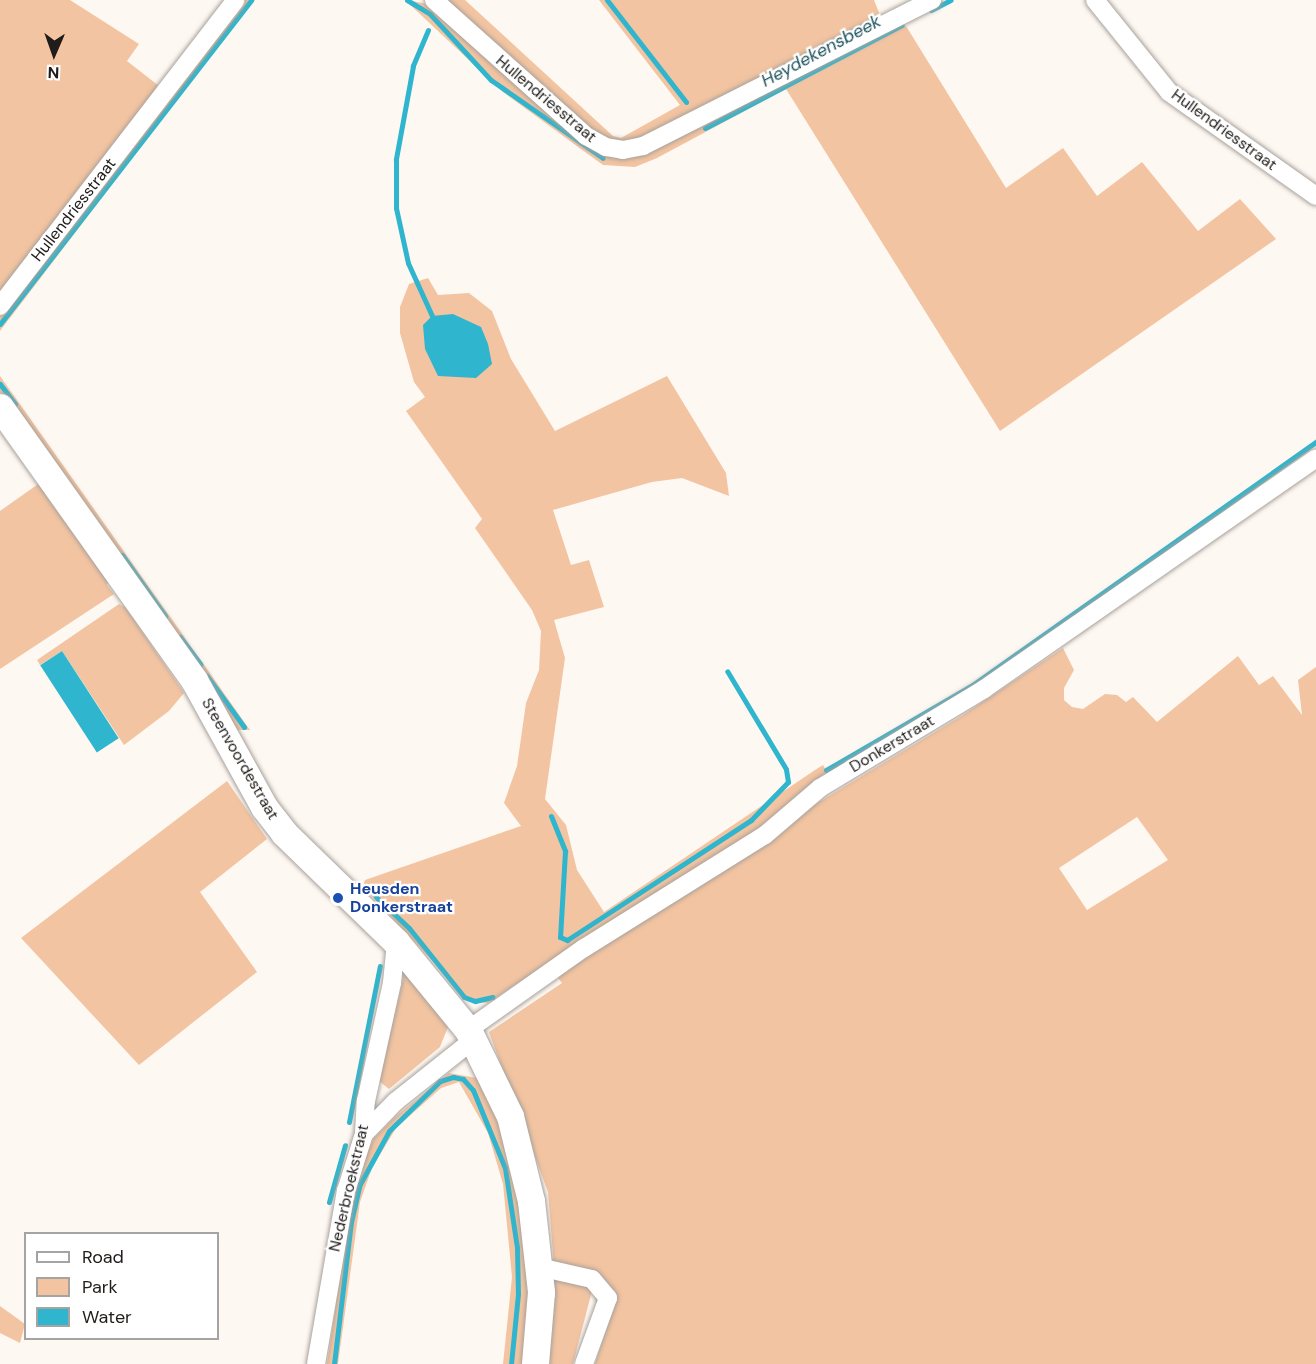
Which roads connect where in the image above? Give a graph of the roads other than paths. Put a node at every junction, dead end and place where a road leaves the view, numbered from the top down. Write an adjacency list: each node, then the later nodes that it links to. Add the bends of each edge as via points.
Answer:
1 (236, 0): 6 (street, Hullendriesstraat)
2 (434, 0): 3 (street, Hullendriesstraat, via 586,136 606,147 623,150 642,146)
3 (932, 0)
4 (1095, 0): 5 (street, Hullendriesstraat, via 1168,92)
5 (1316, 196)
6 (0, 306)
7 (0, 407): 9 (street, Steenvoordestraat, via 194,680 264,807 284,833)
8 (1316, 458): 10 (street, Donkerstraat, via 984,689 820,788 765,835 584,948)
9 (396, 942): 10 (street, Steenvoordestraat); 11 (street, Nederbroekstraat, via 392,982 366,1101)
10 (470, 1035): 11 (street, Donkerstraat); 12 (street, Steenvoordestraat, via 510,1116 521,1154)
11 (364, 1134): 13 (street, Nederbroekstraat, via 346,1191)
12 (539, 1266): 14 (street, Steenvoordestraat, via 540,1327); 15 (street, via 592,1279 608,1298)
13 (316, 1364)
14 (535, 1364)
15 (584, 1364)

